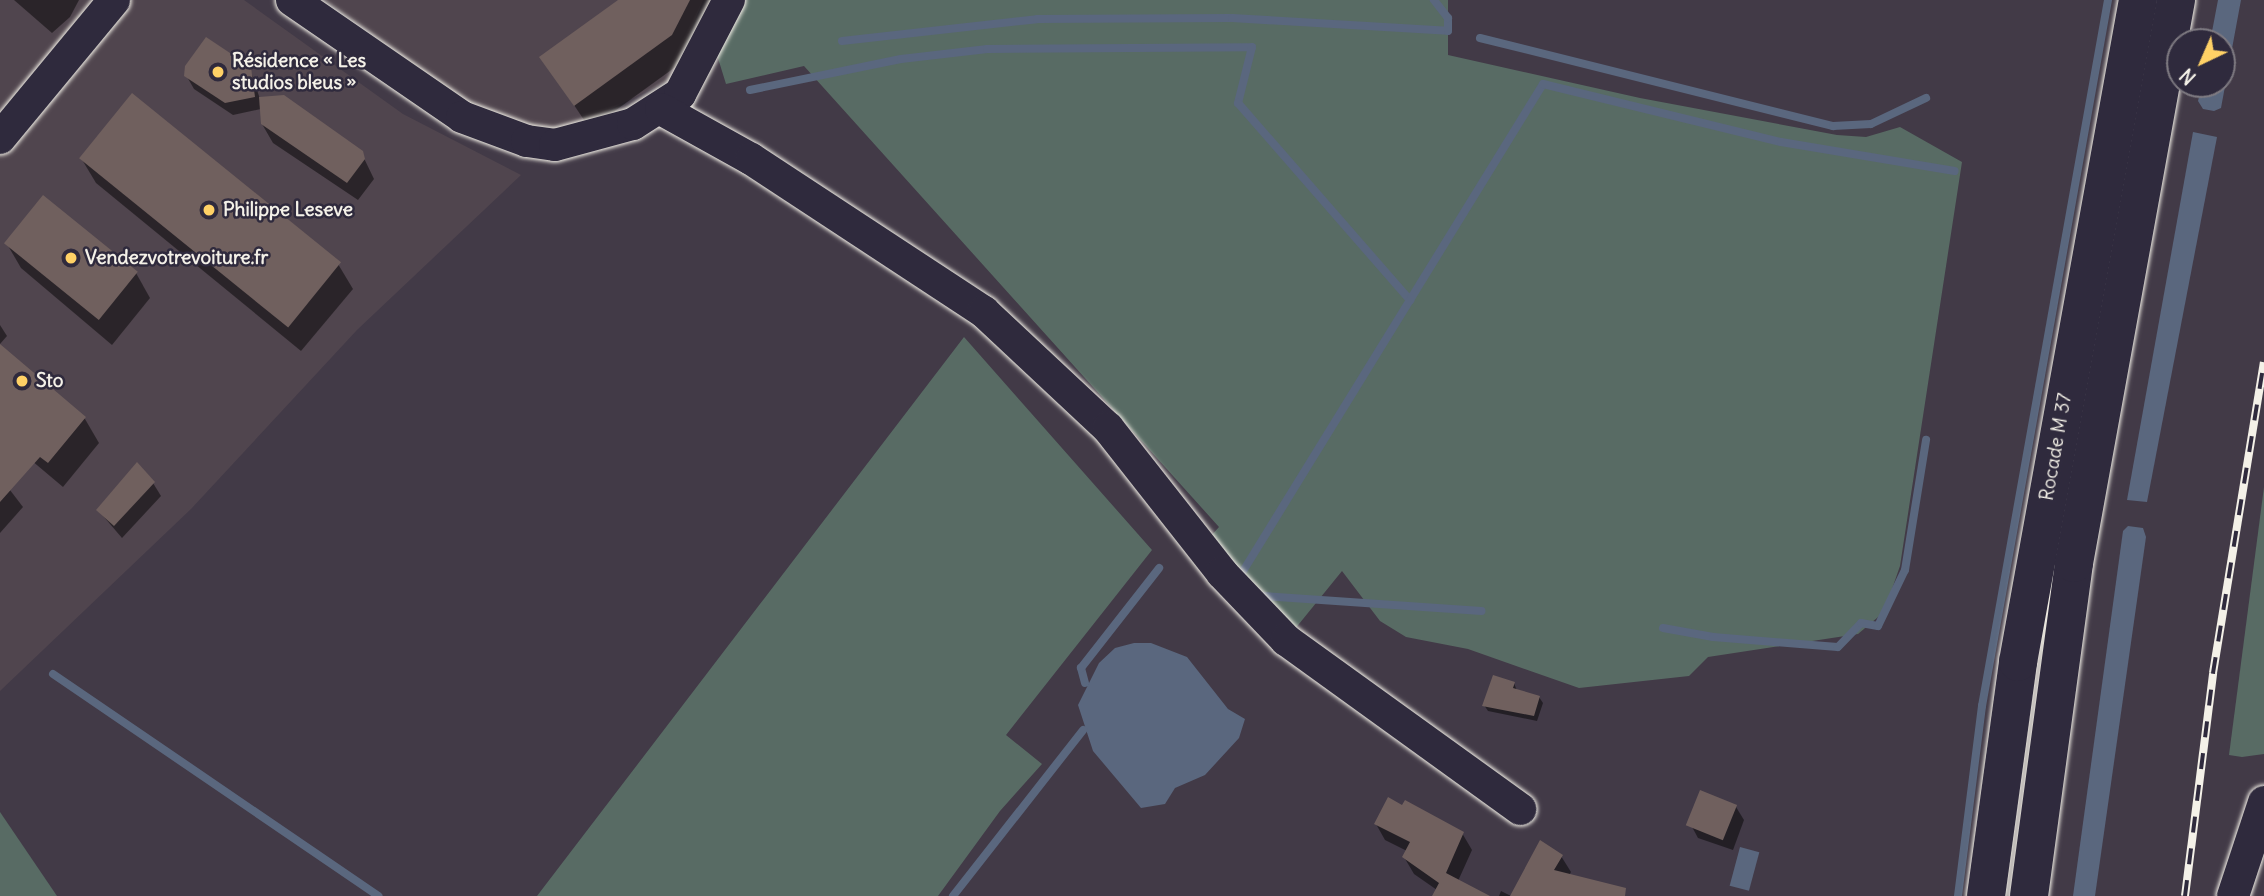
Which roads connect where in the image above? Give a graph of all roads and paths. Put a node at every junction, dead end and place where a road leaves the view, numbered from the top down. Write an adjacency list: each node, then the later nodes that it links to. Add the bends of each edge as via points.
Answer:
1 (114, 0): 7 (street)
2 (292, 0): 6 (street, via 462,117 527,141 555,145 634,124)
3 (729, 0): 6 (street, via 680,94)
4 (2138, 0): 10 (highway, Rocade M 37, via 2018,662)
5 (2176, 0): 11 (highway, Rocade M 37, via 2074,563)
6 (661, 108): 9 (street, via 751,159 984,312 1108,428 1222,573 1286,640)
7 (0, 138)
8 (2264, 802): 12 (street)
9 (1520, 809)
10 (1986, 896)
11 (2029, 896)
12 (2233, 896)

